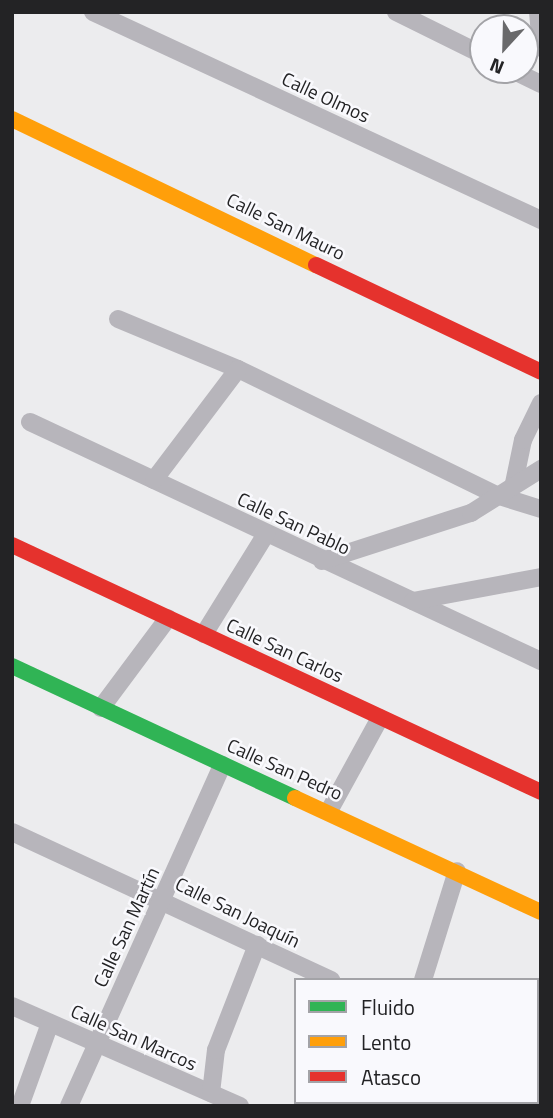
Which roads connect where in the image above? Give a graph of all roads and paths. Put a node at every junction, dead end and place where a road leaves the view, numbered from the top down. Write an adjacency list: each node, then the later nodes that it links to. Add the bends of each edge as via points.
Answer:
1 (93, 12): 7 (street, Calle Olmos)
2 (396, 12): 4 (street)
3 (538, 12): 5 (street)
4 (469, 48)
5 (541, 48)
6 (12, 119): 10 (street, Calle San Mauro)
7 (541, 220)
8 (118, 319): 9 (street)
9 (238, 369): 14 (street); 16 (street)
10 (541, 372)
11 (541, 403): 15 (street, via 523,440)
12 (30, 422): 14 (street, Calle San Pablo)
13 (541, 469): 15 (street)
14 (154, 480): 18 (street, Calle San Pablo)
15 (514, 483): 16 (street)
16 (496, 495): 17 (street); 20 (street, via 471,513)
17 (541, 509)
18 (266, 534): 20 (street, Calle San Pablo); 24 (street)
19 (12, 545): 23 (street, Calle San Carlos)
20 (322, 561): 22 (street, Calle San Pablo)
21 (541, 577): 22 (street)
22 (413, 601): 25 (street, Calle San Pablo)
23 (168, 618): 24 (street, Calle San Carlos); 27 (street)
24 (204, 635): 28 (street, Calle San Carlos)
25 (541, 661)
26 (12, 666): 27 (street, Calle San Pedro)
27 (101, 708): 29 (street, Calle San Pedro)
28 (380, 718): 30 (street, Calle San Carlos); 31 (street)
29 (222, 765): 31 (street, Calle San Pedro); 34 (street, Calle San Martín)
30 (541, 792)
31 (329, 811): 33 (street, Calle San Pedro)
32 (12, 832): 34 (street, Calle San Joaquín)
33 (457, 871): 35 (street, Calle San Pedro); 38 (street)
34 (162, 899): 36 (street, Calle San Joaquín); 41 (street, Calle San Martín)
35 (541, 912)
36 (257, 945): 37 (street, Calle San Joaquín); 42 (street, via 216,1050)
37 (327, 978)
38 (424, 978)
39 (12, 1006): 40 (street, Calle San Marcos)
40 (50, 1023): 41 (street, Calle San Marcos); 43 (street)
41 (96, 1044): 42 (street, Calle San Marcos); 44 (street, Calle San Martín)
42 (211, 1093): 45 (street, Calle San Marcos)
43 (20, 1106)
44 (69, 1106)
45 (240, 1106)

